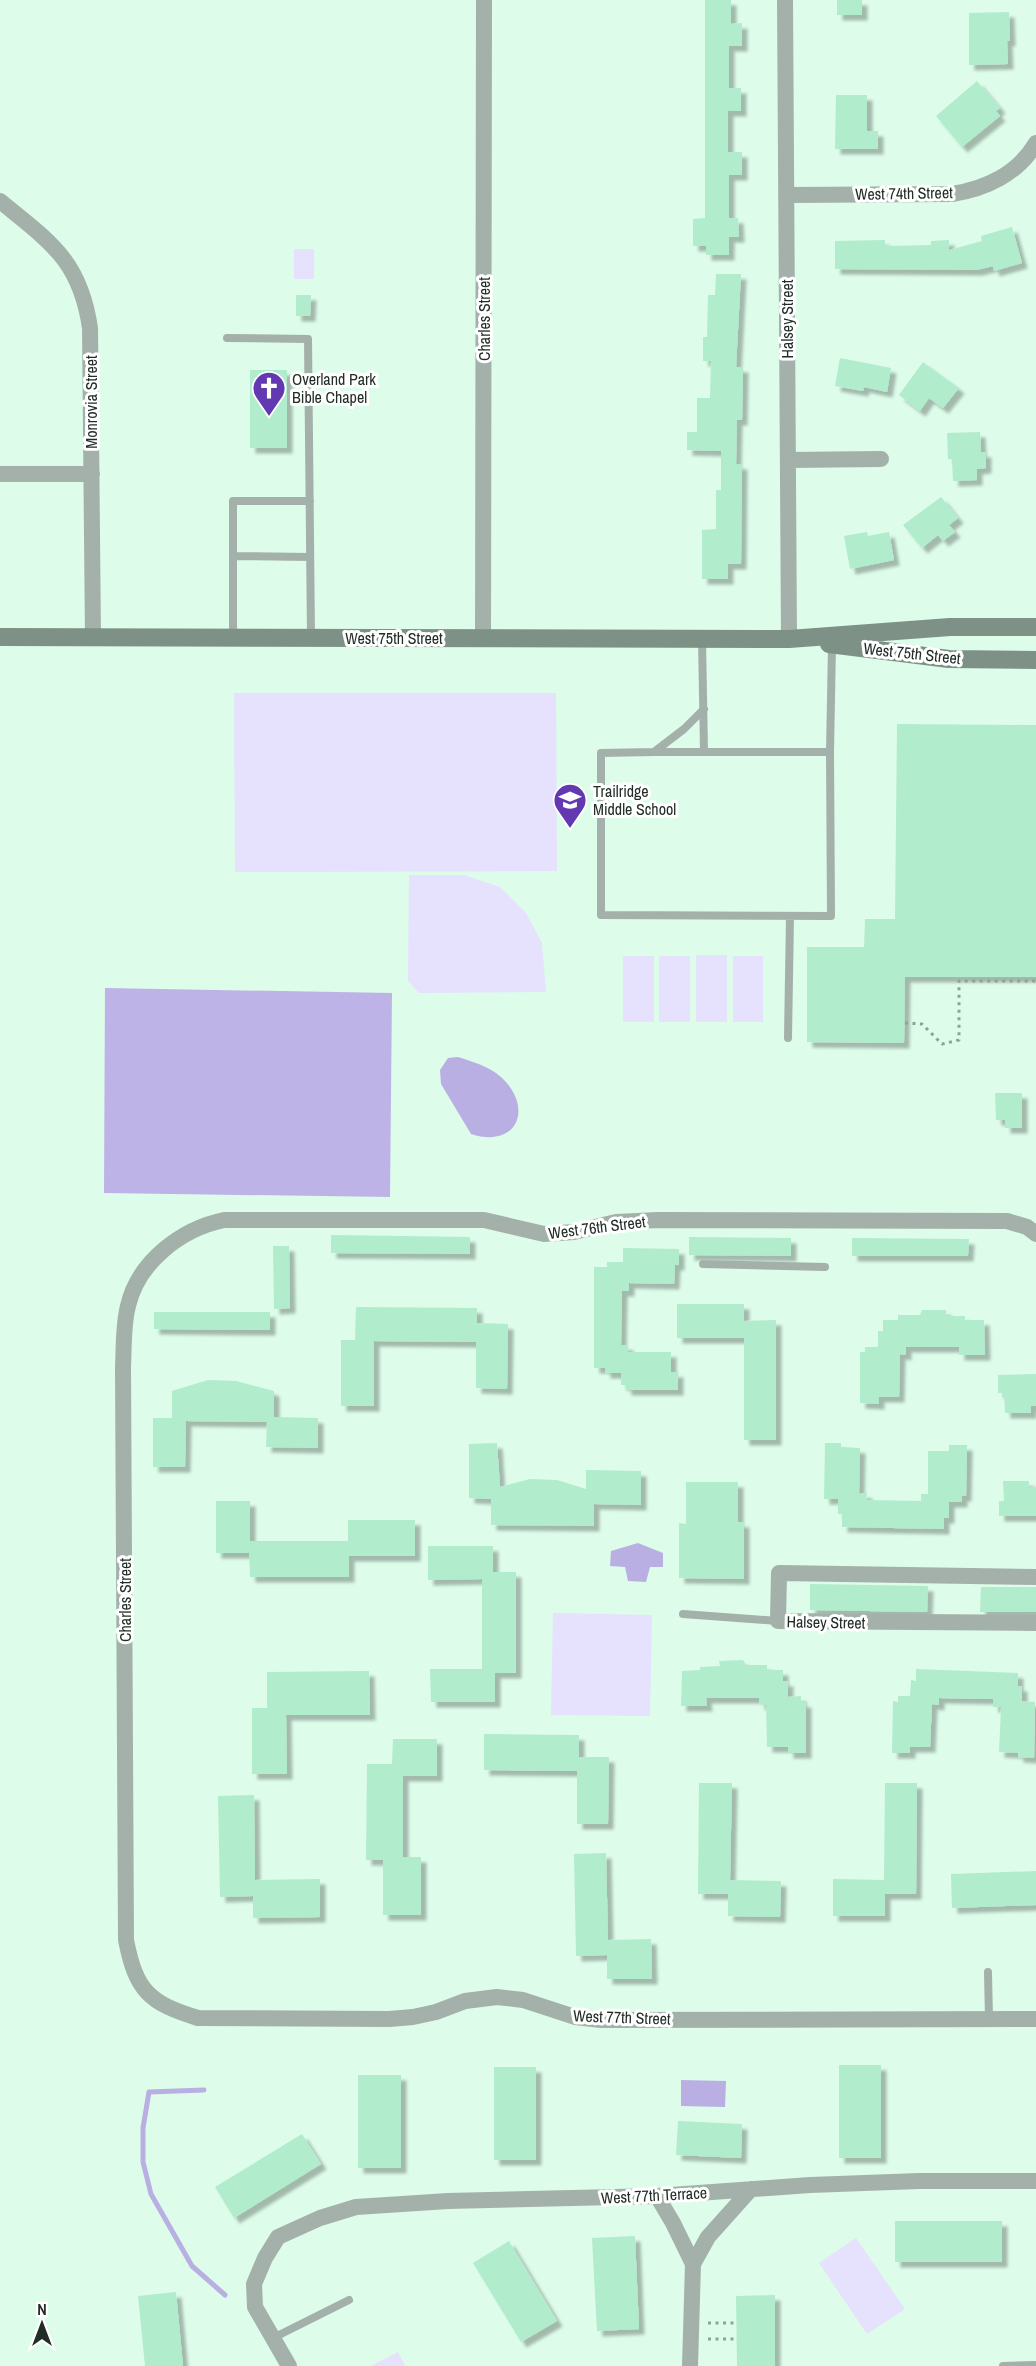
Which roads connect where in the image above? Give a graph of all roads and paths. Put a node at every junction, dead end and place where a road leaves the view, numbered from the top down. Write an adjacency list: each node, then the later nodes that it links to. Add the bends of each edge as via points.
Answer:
1 (484, 0): 19 (street, Charles Street)
2 (785, 0): 4 (street, Halsey Street)
3 (1036, 143): 4 (street, West 74th Street, via 1015,168 973,190 952,194)
4 (786, 195): 8 (street, Halsey Street)
5 (0, 201): 10 (street, Monrovia Street, via 62,254 87,303)
6 (227, 338): 11 (lane, via 308,339)
7 (880, 459): 8 (street)
8 (788, 460): 21 (street, Halsey Street)
9 (0, 474): 10 (street)
10 (92, 474): 16 (street, Monrovia Street)
11 (310, 501): 12 (lane, via 233,501); 13 (lane)
12 (233, 556): 13 (lane); 17 (lane)
13 (310, 557): 18 (lane)
14 (1036, 627): 21 (main road, West 75th Street, via 950,627)
15 (0, 637): 16 (main road, West 75th Street)
16 (93, 638): 17 (main road, West 75th Street)
17 (233, 638): 18 (main road, West 75th Street)
18 (311, 638): 19 (main road, West 75th Street)
19 (483, 638): 20 (main road, West 75th Street)
20 (702, 639): 21 (main road, West 75th Street); 24 (lane)
21 (789, 639): 22 (main road, West 75th Street)
22 (832, 644): 23 (main road, West 75th Street, via 949,659); 27 (lane)
23 (1036, 660)
24 (704, 709): 25 (lane); 26 (lane)
25 (654, 752): 26 (lane); 28 (lane, via 601,753 601,915)
26 (704, 752): 27 (lane)
27 (830, 752): 28 (lane, via 831,916)
28 (790, 916): 31 (lane)
29 (1036, 981): 30 (path, via 959,981 959,1040 942,1044 922,1024)
30 (905, 1023)
31 (788, 1038)
32 (1036, 1234): 33 (street, West 76th Street, via 1006,1221 658,1220 616,1222 544,1234 484,1220 224,1220 207,1224)
33 (164, 1250): 40 (street, Charles Street, via 137,1283 128,1306 124,1347 126,1940)
34 (703, 1264): 35 (lane)
35 (825, 1267)
36 (1036, 1577): 38 (street, Halsey Street, via 779,1573)
37 (683, 1614): 38 (lane)
38 (778, 1621): 39 (street, Halsey Street)
39 (1036, 1623)
40 (131, 1962): 42 (street, West 77th Street, via 144,1989 168,2009 198,2018 401,2018 497,1997 523,2000 575,2018 601,2020)
41 (988, 1972): 42 (lane)
42 (989, 2019): 43 (street, West 77th Street)
43 (1036, 2019)
44 (1036, 2181): 45 (street, West 77th Terrace, via 919,2181)
45 (751, 2189): 46 (street, West 77th Terrace); 47 (street, via 708,2237)
46 (657, 2196): 47 (street); 51 (street, West 77th Terrace, via 356,2207 320,2218 278,2237 254,2284 255,2307)
47 (693, 2264): 50 (street)
48 (349, 2300): 51 (lane)
49 (736, 2323): 50 (path)
50 (691, 2331): 52 (path); 55 (street)
51 (273, 2338): 54 (street)
52 (736, 2339)
53 (1036, 2365): 56 (lane)
54 (289, 2366)
55 (690, 2366)
56 (1003, 2366)

